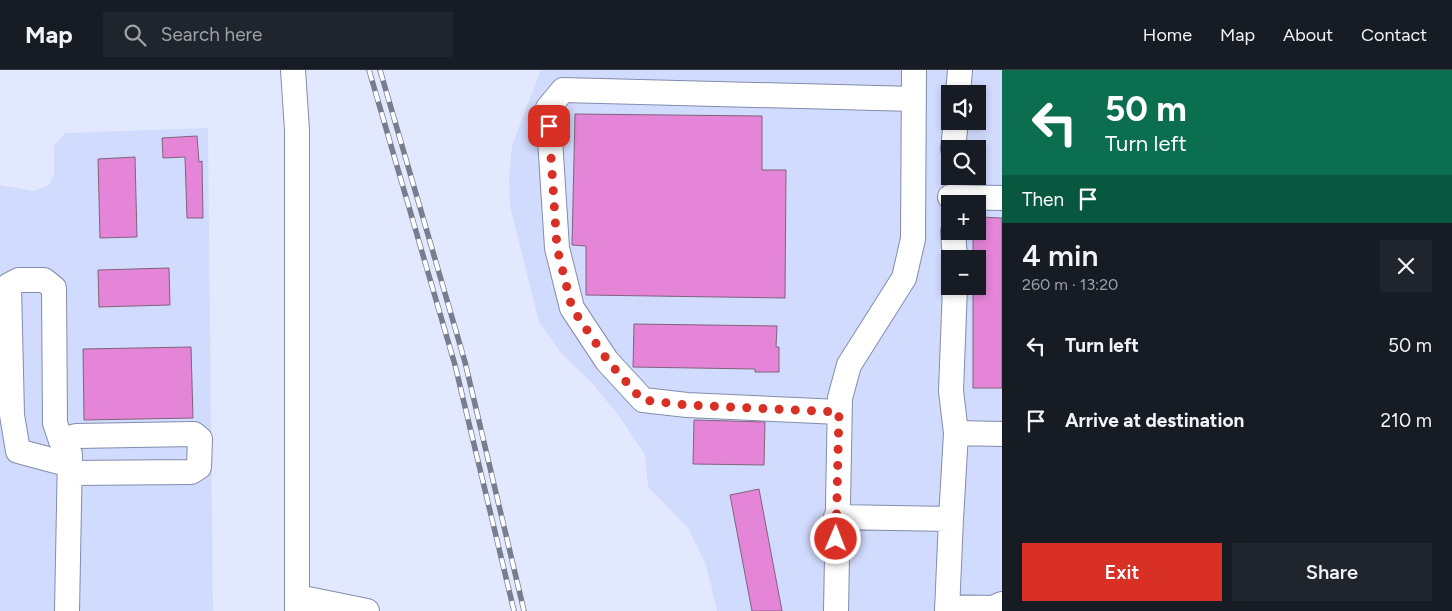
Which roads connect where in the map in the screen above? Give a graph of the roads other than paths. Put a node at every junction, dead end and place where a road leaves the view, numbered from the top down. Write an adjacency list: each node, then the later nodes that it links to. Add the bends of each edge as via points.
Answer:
1 (293, 70): 16 (street, via 297,130)
2 (914, 70): 5 (street)
3 (960, 70): 4 (street)
4 (959, 85)
5 (914, 99): 9 (street, via 913,239 904,278 849,365); 9 (street, via 563,90 548,108 557,248 572,308 608,361 642,400)
6 (951, 192): 7 (street)
7 (1002, 198)
8 (955, 295): 10 (street, via 951,392)
9 (839, 412): 14 (street)
10 (956, 432): 11 (street); 15 (street)
11 (1002, 434)
12 (61, 440): 13 (street, via 70,454); 13 (street, via 76,436 194,434 200,439 199,467 191,472); 13 (street, via 55,423 54,288 44,280 18,280 8,285 12,415 18,452)
13 (70, 469): 19 (street)
14 (836, 517): 15 (street); 21 (street)
15 (951, 519): 18 (street)
16 (298, 604): 20 (street)
17 (1002, 604): 18 (street, via 993,608)
18 (947, 609)
19 (67, 611)
20 (367, 611)
21 (836, 611)

